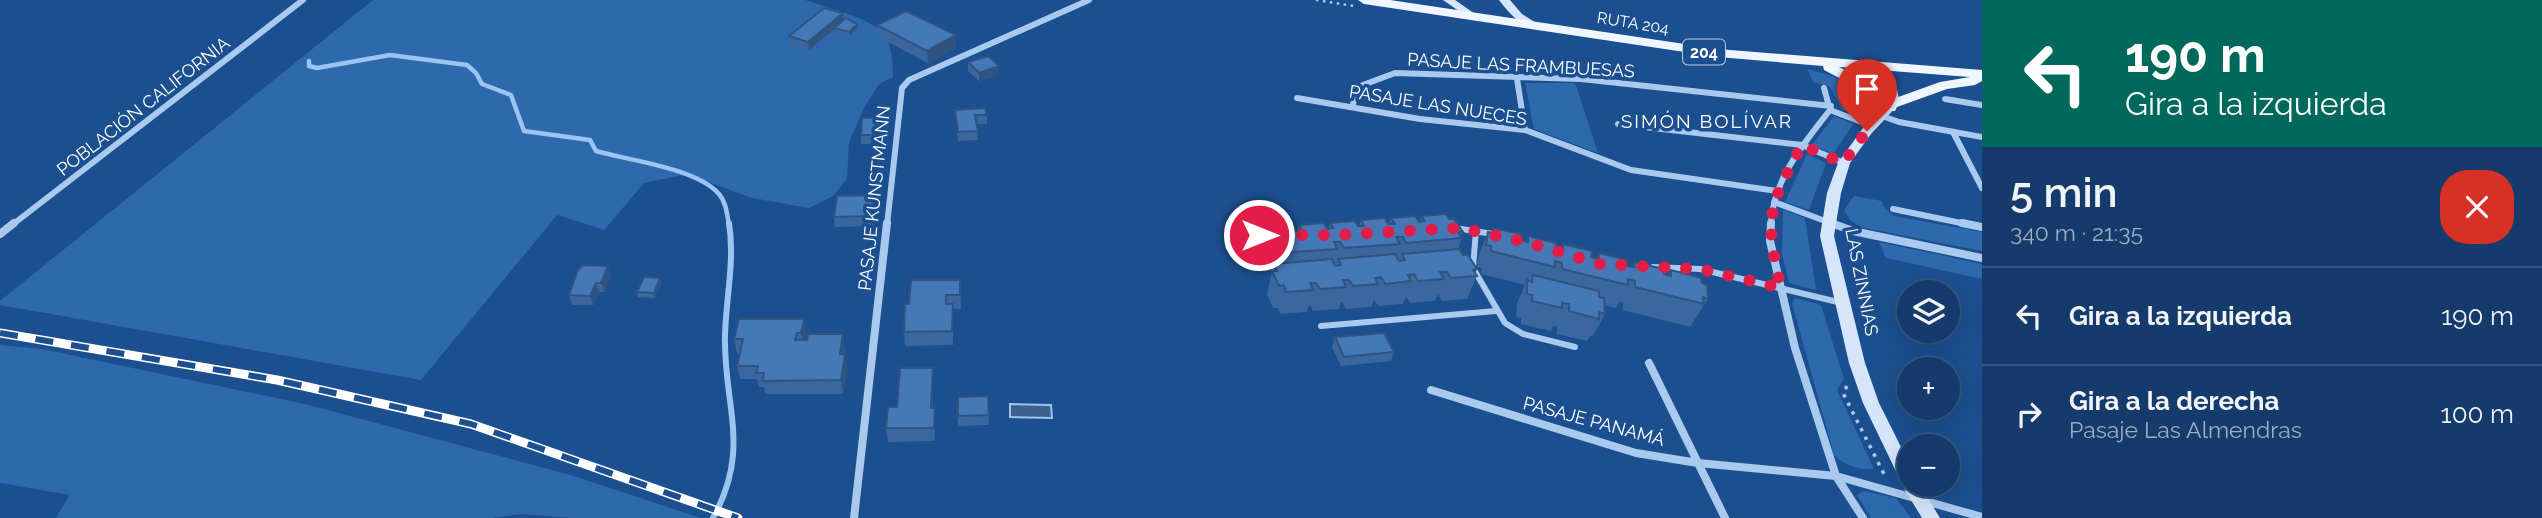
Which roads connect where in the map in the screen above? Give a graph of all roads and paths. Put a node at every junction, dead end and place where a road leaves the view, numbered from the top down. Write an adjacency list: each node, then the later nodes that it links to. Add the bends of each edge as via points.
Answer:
1 (303, 0): 35 (street, POBLACIÓN CALIFORNIA)
2 (1090, 0): 53 (street, PASAJE KUNSTMANN, via 909,80 902,88)
3 (1364, 0): 6 (main road, RUTA 204 / 204)
4 (1448, 0): 6 (street)
5 (1504, 0): 7 (street, via 1518,16)
6 (1473, 16): 7 (main road, RUTA 204 / 204)
7 (1536, 26): 8 (main road, RUTA 204 / 204, via 1697,51)
8 (1816, 61): 9 (main road, RUTA 204 / 204); 19 (main road, via 1869,89)
9 (1873, 65): 10 (main road, RUTA 204 / 204); 19 (street, via 1891,90)
10 (1982, 74)
11 (1517, 79): 17 (street, PASAJE LAS FRAMBUESAS, via 1395,73 1355,88); 18 (street, PASAJE LAS FRAMBUESAS, via 1581,79); 22 (street)
12 (1982, 80): 19 (main road, via 1945,85)
13 (1824, 88): 18 (street)
14 (1297, 98): 17 (street, PASAJE LAS NUECES)
15 (1945, 99): 16 (street)
16 (1982, 105)
17 (1353, 106): 22 (street, PASAJE LAS NUECES, via 1420,119)
18 (1831, 108): 21 (street, PASAJE LAS FRAMBUESAS); 25 (street)
19 (1889, 109): 21 (street, LAS ZINNIAS); 23 (street, via 1899,122)
20 (1618, 124): 25 (street)
21 (1872, 126): 26 (street, LAS ZINNIAS)
22 (1525, 130): 28 (street, PASAJE LAS NUECES, via 1630,170)
23 (1953, 132): 24 (street); 27 (street)
24 (1982, 137)
25 (1802, 145): 26 (street); 28 (street)
26 (1843, 163): 31 (street, LAS ZINNIAS)
27 (1982, 188)
28 (1777, 191): 29 (street)
29 (1774, 202): 31 (street); 39 (street, via 1770,240)
30 (1893, 209): 32 (street)
31 (1829, 223): 37 (street); 40 (street, LAS ZINNIAS)
32 (1982, 227)
33 (1447, 228): 34 (lane)
34 (1476, 230): 36 (lane); 41 (lane, via 1473,268)
35 (0, 234)
36 (1501, 236)
37 (1982, 258)
38 (1640, 267): 39 (lane, via 1700,269)
39 (1781, 288): 40 (lane); 48 (street)
40 (1842, 303): 46 (street, LAS ZINNIAS, via 1871,403)
41 (1496, 311): 42 (lane); 43 (lane, via 1511,329)
42 (1321, 326)
43 (1575, 347)
44 (1649, 363): 47 (street)
45 (1431, 390): 47 (street, PASAJE PANAMÁ, via 1636,453)
46 (1897, 456)
47 (1698, 463): 48 (street, PASAJE PANAMÁ); 54 (street)
48 (1836, 476): 49 (street, PASAJE PANAMÁ); 55 (street)
49 (1897, 491)
50 (1918, 497): 56 (street, LAS ZINNIAS)
51 (1933, 497): 52 (street, PASAJE PANAMÁ)
52 (1982, 517)
53 (854, 518)
54 (1725, 518)
55 (1863, 518)
56 (1931, 518)

